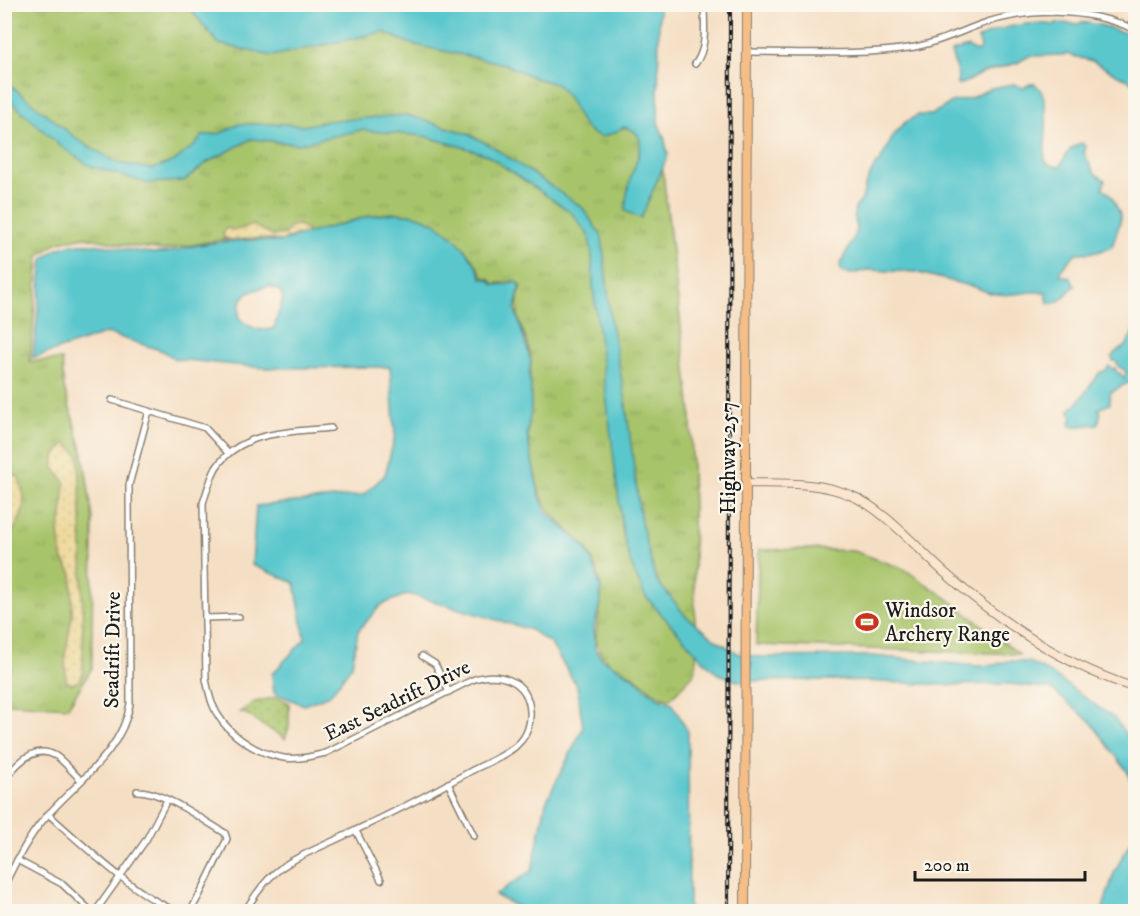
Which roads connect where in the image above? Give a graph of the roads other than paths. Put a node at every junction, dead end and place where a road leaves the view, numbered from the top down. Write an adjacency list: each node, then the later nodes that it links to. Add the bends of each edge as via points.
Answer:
1 (704, 4): 5 (street, via 704,46)
2 (747, 4): 4 (main road, Highway 257)
3 (1136, 30): 4 (street, via 1099,17 1056,12 1000,18 918,46 860,52)
4 (747, 52): 10 (main road, Highway 257)
5 (695, 64)
6 (112, 400): 7 (street)
7 (149, 411): 9 (street, via 205,428); 16 (street, Seadrift Drive, via 129,484 128,718 112,748)
8 (331, 428): 9 (street, via 269,435 247,441)
9 (228, 453): 12 (street, East Seadrift Drive, via 213,474 203,503)
10 (746, 483): 14 (street, via 818,486 860,499 1009,626 1061,657); 32 (main road, Highway 257)
11 (239, 616): 12 (street)
12 (205, 618): 15 (street, East Seadrift Drive, via 206,680 213,704 233,733 266,754 304,758 326,753)
13 (422, 656): 15 (street, via 435,664)
14 (1136, 688)
15 (449, 692): 18 (street, East Seadrift Drive, via 486,675 501,676 525,693 530,719 526,735 517,746)
16 (81, 780): 17 (street, via 55,756 44,753 25,756); 21 (street, Seadrift Drive)
17 (4, 781)
18 (448, 783): 22 (street, East Seadrift Drive); 23 (street)
19 (137, 791): 20 (street, via 145,790)
20 (168, 800): 25 (street); 28 (street, via 225,833 227,839)
21 (48, 814): 24 (street, Seadrift Drive); 25 (street)
22 (356, 831): 26 (street); 31 (street, East Seadrift Drive, via 289,863 265,880)
23 (474, 836)
24 (17, 860): 27 (street, Seadrift Drive); 29 (street, via 62,884)
25 (122, 876): 29 (street); 30 (street)
26 (381, 880)
27 (4, 885)
28 (190, 911)
29 (94, 912)
30 (179, 912)
31 (244, 912)
32 (745, 912)

